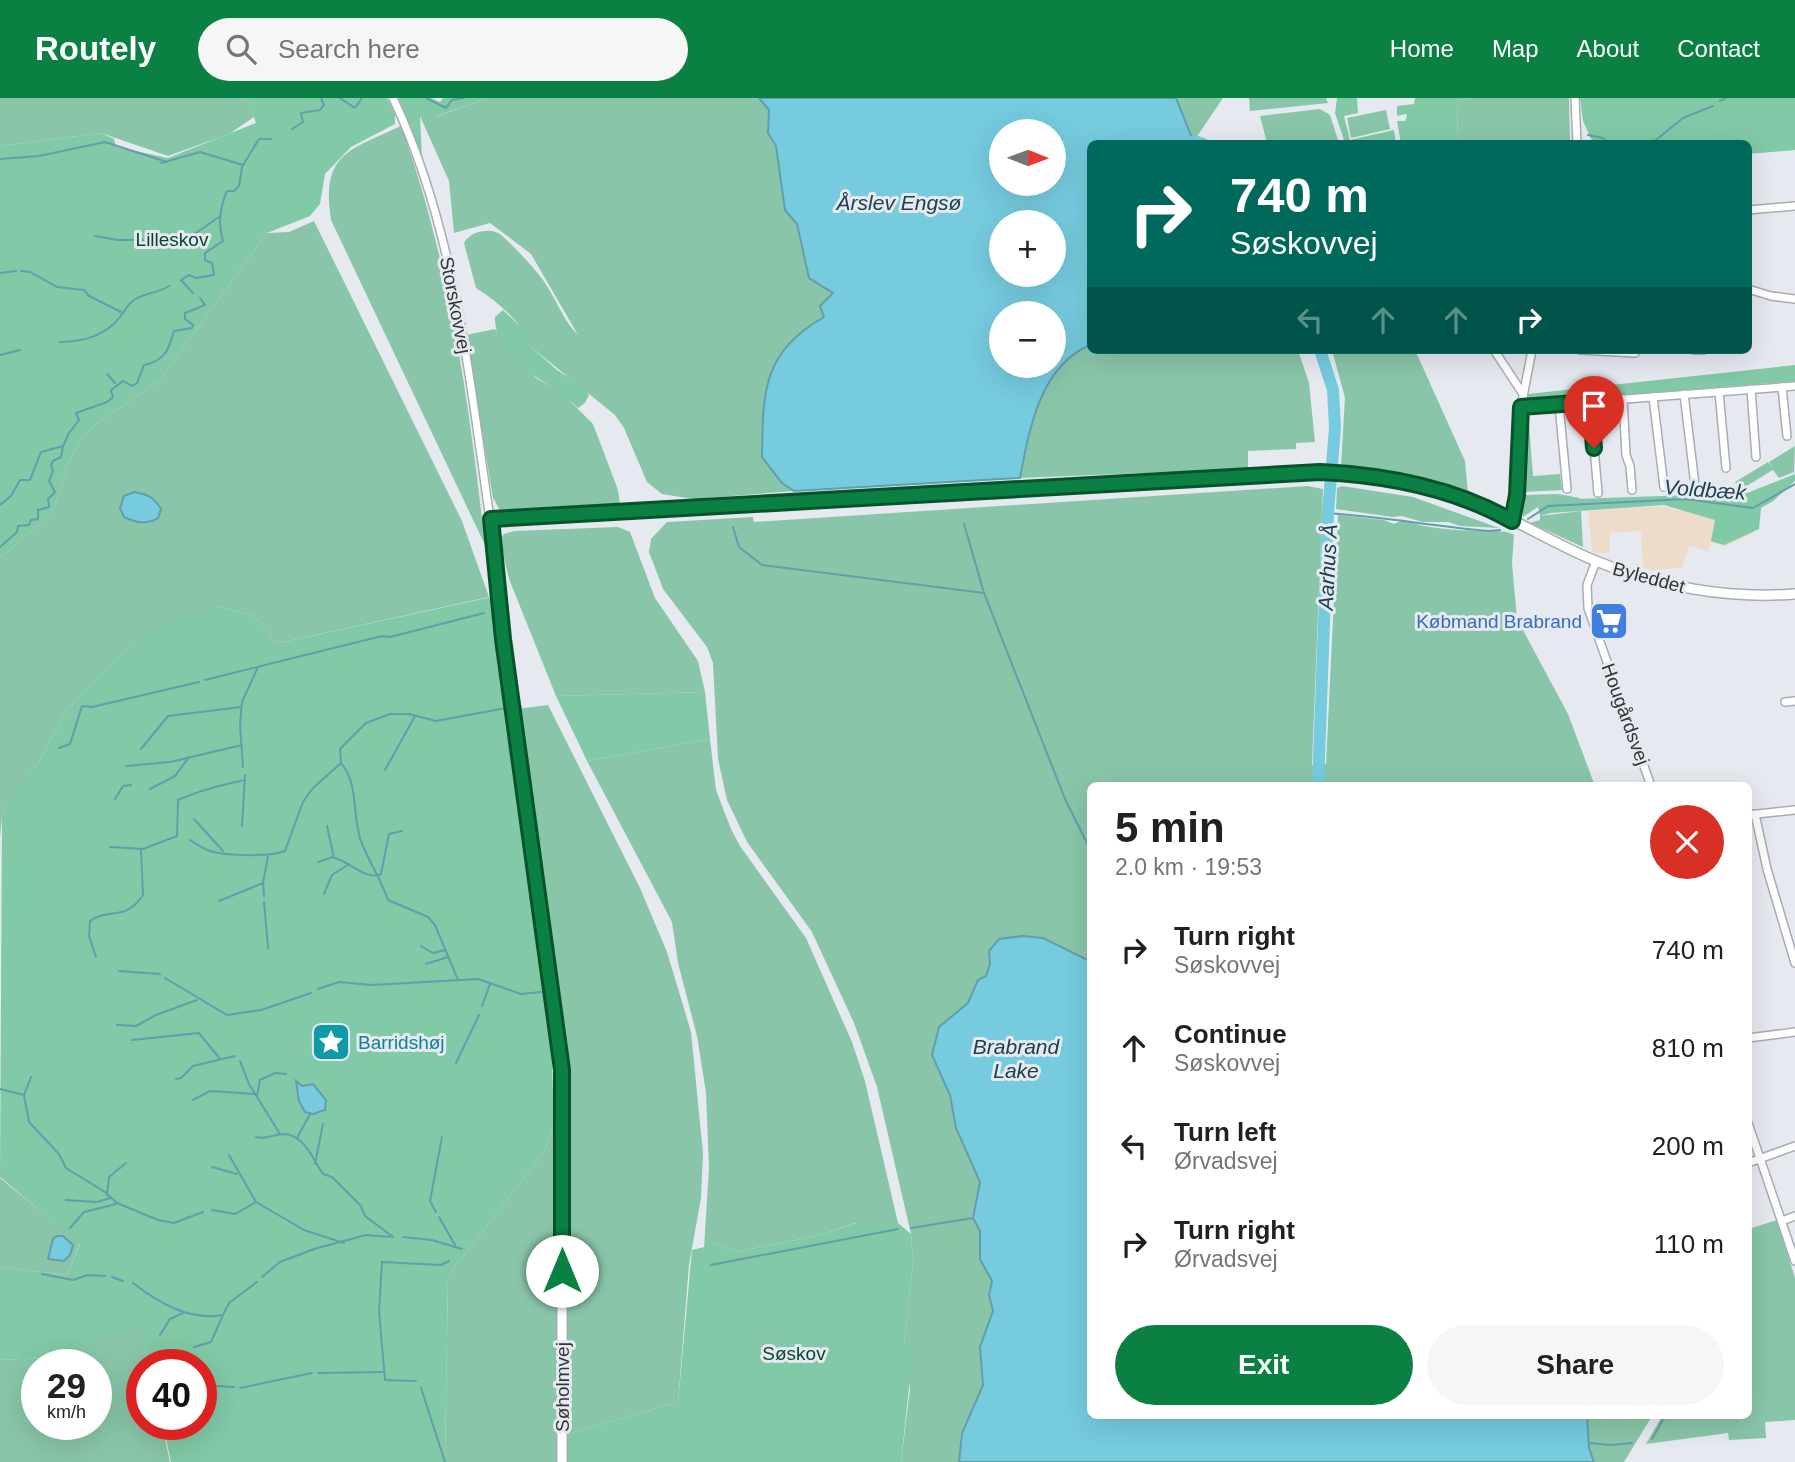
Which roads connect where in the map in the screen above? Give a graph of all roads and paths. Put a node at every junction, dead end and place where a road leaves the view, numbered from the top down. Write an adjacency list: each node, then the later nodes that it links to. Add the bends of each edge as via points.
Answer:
1 (393, 98): 29 (street, Storskovvej, via 424,172 449,263)
2 (1575, 98): 3 (street)
3 (1577, 140)
4 (1795, 206): 5 (street)
5 (1752, 210)
6 (1752, 290): 7 (street)
7 (1795, 299)
8 (1497, 354): 14 (street)
9 (1531, 354): 14 (street)
10 (1795, 386): 11 (street)
11 (1782, 387): 12 (street); 21 (street)
12 (1751, 389): 13 (street); 22 (street)
13 (1719, 392): 15 (street); 23 (street)
14 (1523, 394): 20 (street)
15 (1684, 394): 16 (street); 24 (street)
16 (1653, 397): 17 (street); 25 (street)
17 (1623, 399): 18 (street); 27 (street)
18 (1590, 402): 19 (street); 28 (street)
19 (1559, 405): 20 (street); 26 (street)
20 (1521, 407): 30 (street)
21 (1787, 436)
22 (1756, 457)
23 (1726, 468)
24 (1695, 485)
25 (1664, 487)
26 (1567, 489)
27 (1632, 491)
28 (1598, 493)
29 (491, 519): 30 (street, Byleddet, via 1316,472 1392,479 1437,490); 49 (street, Søholmvej, via 562,1070)
30 (1512, 521): 31 (street, Byleddet)
31 (1596, 561): 32 (street, Byleddet, via 1661,583 1706,591); 35 (street, Hougårdsvej, via 1587,585 1588,608)
32 (1795, 594)
33 (1795, 701): 34 (street)
34 (1784, 702)
35 (1650, 782)
36 (1795, 810): 37 (street)
37 (1752, 815)
38 (1752, 818): 39 (street)
39 (1795, 963)
40 (1795, 1032): 41 (street)
41 (1752, 1037)
42 (1752, 1134): 44 (street)
43 (1795, 1146): 44 (street)
44 (1761, 1158): 45 (street); 47 (street)
45 (1752, 1161)
46 (1795, 1216): 47 (street)
47 (1782, 1221): 48 (street)
48 (1795, 1261)
49 (562, 1462)

